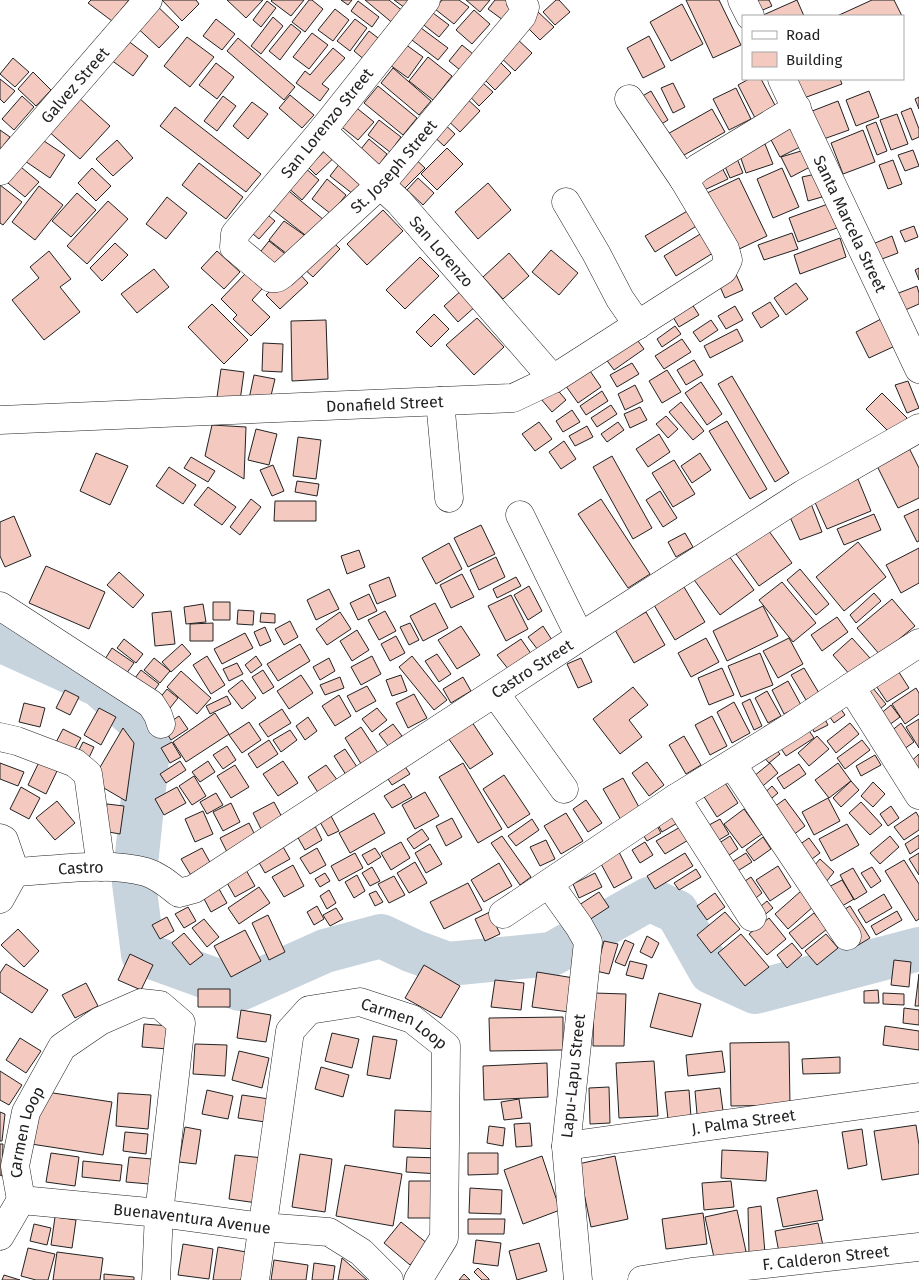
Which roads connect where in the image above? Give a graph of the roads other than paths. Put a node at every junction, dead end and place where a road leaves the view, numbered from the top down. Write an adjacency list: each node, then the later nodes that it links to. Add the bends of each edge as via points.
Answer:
1 (148, 0): 10 (street, Galvez Street)
2 (426, 0): 9 (street, San Lorenzo Street)
3 (520, 0): 12 (street, St. Joseph Street, via 525,7 522,16)
4 (742, 0): 5 (street)
5 (750, 15)
6 (782, 80): 8 (street, Santa Marcela Street)
7 (629, 98): 11 (street)
8 (796, 108): 11 (street, via 698,168); 16 (street, Santa Marcela Street)
9 (322, 131): 12 (street, San Lorenzo); 14 (street, San Lorenzo Street, via 239,229)
10 (0, 171)
11 (684, 180): 15 (street, Donafield Street, via 725,249 728,260 723,270)
12 (381, 184): 14 (street, St. Joseph Street, via 278,278 271,278); 17 (street, San Lorenzo)
13 (566, 202): 15 (street)
14 (234, 247)
15 (638, 325): 17 (street, Donafield Street)
16 (919, 369)
17 (553, 379): 18 (street, Donafield Street, via 513,398)
18 (440, 401): 19 (street, Donafield Street); 21 (street)
19 (0, 420)
20 (919, 428): 24 (street, Castro Street, via 802,494)
21 (449, 498)
22 (520, 515): 24 (street)
23 (0, 606): 28 (street, via 151,704)
24 (580, 637): 27 (street, Castro Street)
25 (916, 651): 26 (street)
26 (850, 686): 30 (street); 32 (street)
27 (495, 693): 31 (street); 35 (street, Castro Street, via 194,890 179,893 160,878)
28 (161, 724)
29 (0, 738): 35 (street, via 18,741 75,763 88,774)
30 (732, 764): 33 (street); 41 (street)
31 (564, 789)
32 (919, 794)
33 (676, 798): 37 (street); 40 (street)
34 (0, 838): 36 (street, via 4,840)
35 (124, 869): 36 (street, Castro)
36 (15, 872): 38 (street)
37 (549, 884): 39 (street); 43 (street, Lapu-Lapu Street, via 584,934)
38 (0, 899)
39 (503, 914)
40 (752, 917)
41 (847, 936)
42 (919, 1097): 43 (street, J. Palma Street)
43 (566, 1146): 53 (street, Lapu-Lapu Street)
44 (21, 1200): 45 (street, Buenaventura Avenue); 45 (street, Carmen Loop, via 15,1166 26,1112 62,1047 100,1021 141,1003 160,1005 181,1023); 47 (street)
45 (159, 1213): 46 (street, Buenaventura Avenue); 49 (street, Carmen Loop)
46 (262, 1227): 50 (street, Carmen Loop); 51 (street, Buenaventura Avenue, via 328,1232 361,1252); 52 (street, Carmen Loop, via 290,1031 309,1010 360,1002 412,1019 446,1046 444,1238)
47 (0, 1236)
48 (919, 1247): 54 (street, F. Calderon Street)
49 (156, 1280)
50 (255, 1280)
51 (389, 1280)
52 (418, 1280)
53 (578, 1280)
54 (642, 1280)

